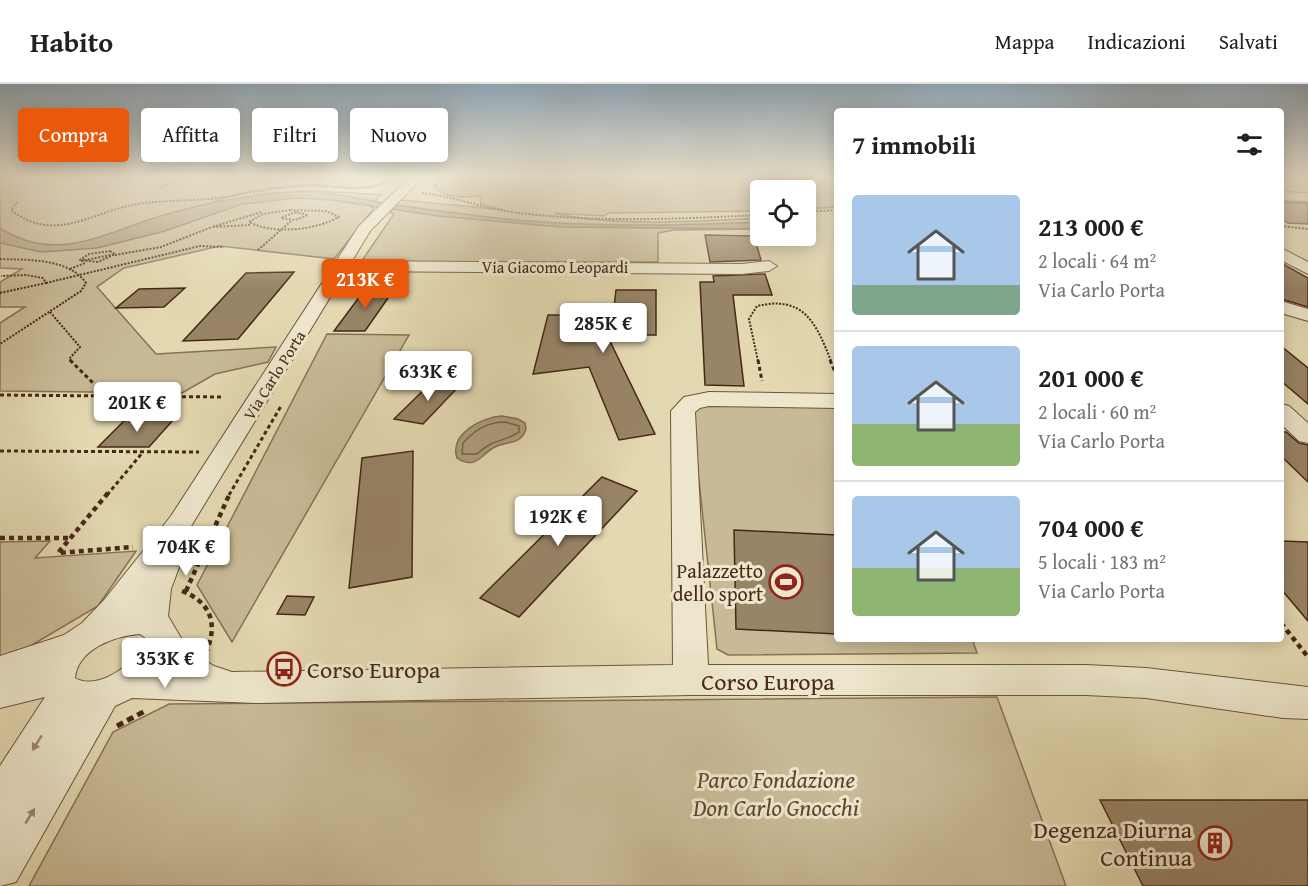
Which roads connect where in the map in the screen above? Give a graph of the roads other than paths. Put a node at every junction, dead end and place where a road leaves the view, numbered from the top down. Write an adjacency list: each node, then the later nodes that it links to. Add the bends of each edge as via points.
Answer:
1 (377, 214): 3 (street, Via Carlo Porta)
2 (1284, 256): 5 (street)
3 (342, 266): 4 (street, Via Giacomo Leopardi); 11 (street, Via Carlo Porta)
4 (769, 266)
5 (1308, 269)
6 (1284, 308): 7 (street)
7 (1308, 315)
8 (834, 401): 15 (street, via 696,400 685,407 681,418)
9 (1284, 414): 10 (street)
10 (1308, 436)
11 (182, 523): 12 (street, Via Carlo Porta, via 155,588); 13 (street, Via Carlo Porta, via 120,604)
12 (155, 637): 13 (street, via 120,623); 16 (street, Corso Europa, via 203,677); 17 (street, via 144,673)
13 (86, 639): 14 (street); 17 (street, Via Carlo Porta, via 63,661)
14 (0, 671)
15 (691, 680): 16 (street, Corso Europa, via 258,688); 19 (street, Corso Europa, via 1086,680 1146,683)
16 (228, 685): 17 (street, Corso Europa)
17 (89, 687): 18 (street, Corso Europa); 20 (street, one-way to 20); 21 (street, one-way to 17)
18 (0, 692)
19 (1308, 703)
20 (0, 803)
21 (0, 866)

